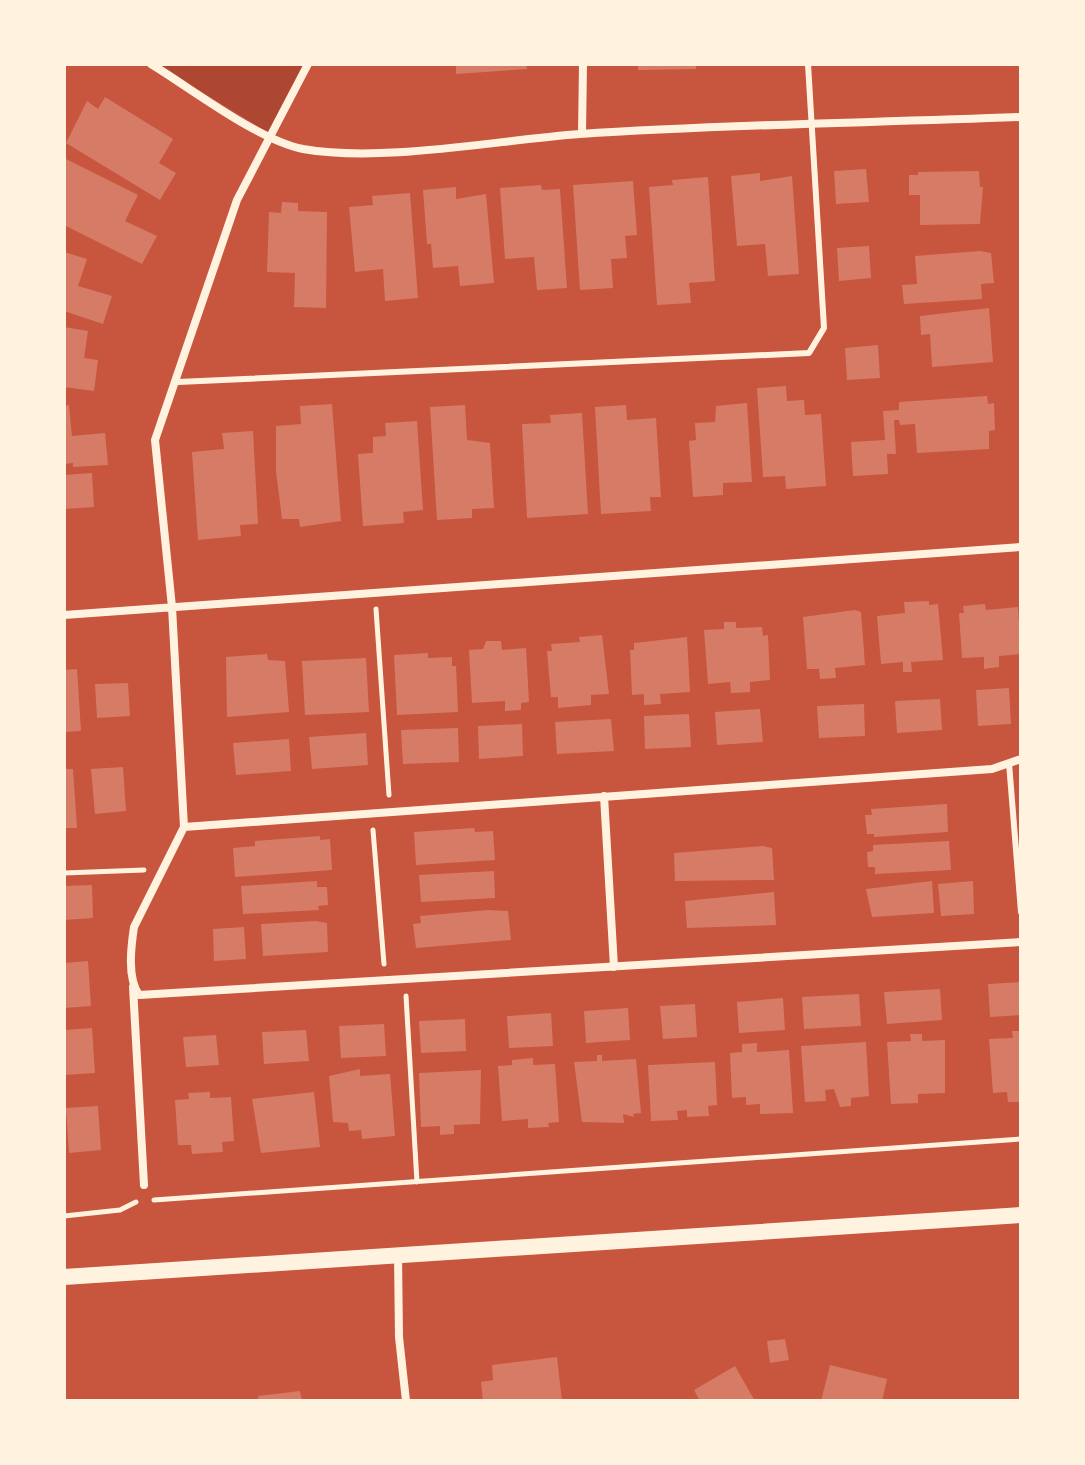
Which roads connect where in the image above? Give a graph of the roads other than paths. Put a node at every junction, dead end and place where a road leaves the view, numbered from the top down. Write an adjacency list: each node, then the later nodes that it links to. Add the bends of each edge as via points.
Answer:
1 (151, 64): 8 (street)
2 (308, 64): 8 (street)
3 (583, 64): 7 (street)
4 (808, 64): 6 (lane)
5 (1021, 117): 6 (street)
6 (811, 125): 7 (street); 9 (lane, via 824,328 809,353)
7 (582, 134): 8 (street, via 373,153 301,149)
8 (270, 138): 9 (street, via 237,200)
9 (178, 382): 11 (street, via 155,440)
10 (1021, 547): 11 (street)
11 (172, 607): 12 (street); 16 (street)
12 (64, 615)
13 (1021, 759): 14 (street)
14 (1009, 763): 15 (street, via 992,769); 17 (lane)
15 (604, 796): 16 (street); 19 (street)
16 (184, 827): 20 (street, via 134,927)
17 (1021, 912)
18 (1021, 942): 19 (street)
19 (614, 967): 20 (street, via 139,995)
20 (133, 987): 21 (street)
21 (144, 1185)
22 (1021, 1215): 23 (main road)
23 (398, 1254): 24 (main road); 25 (street)
24 (64, 1277)
25 (406, 1401)

